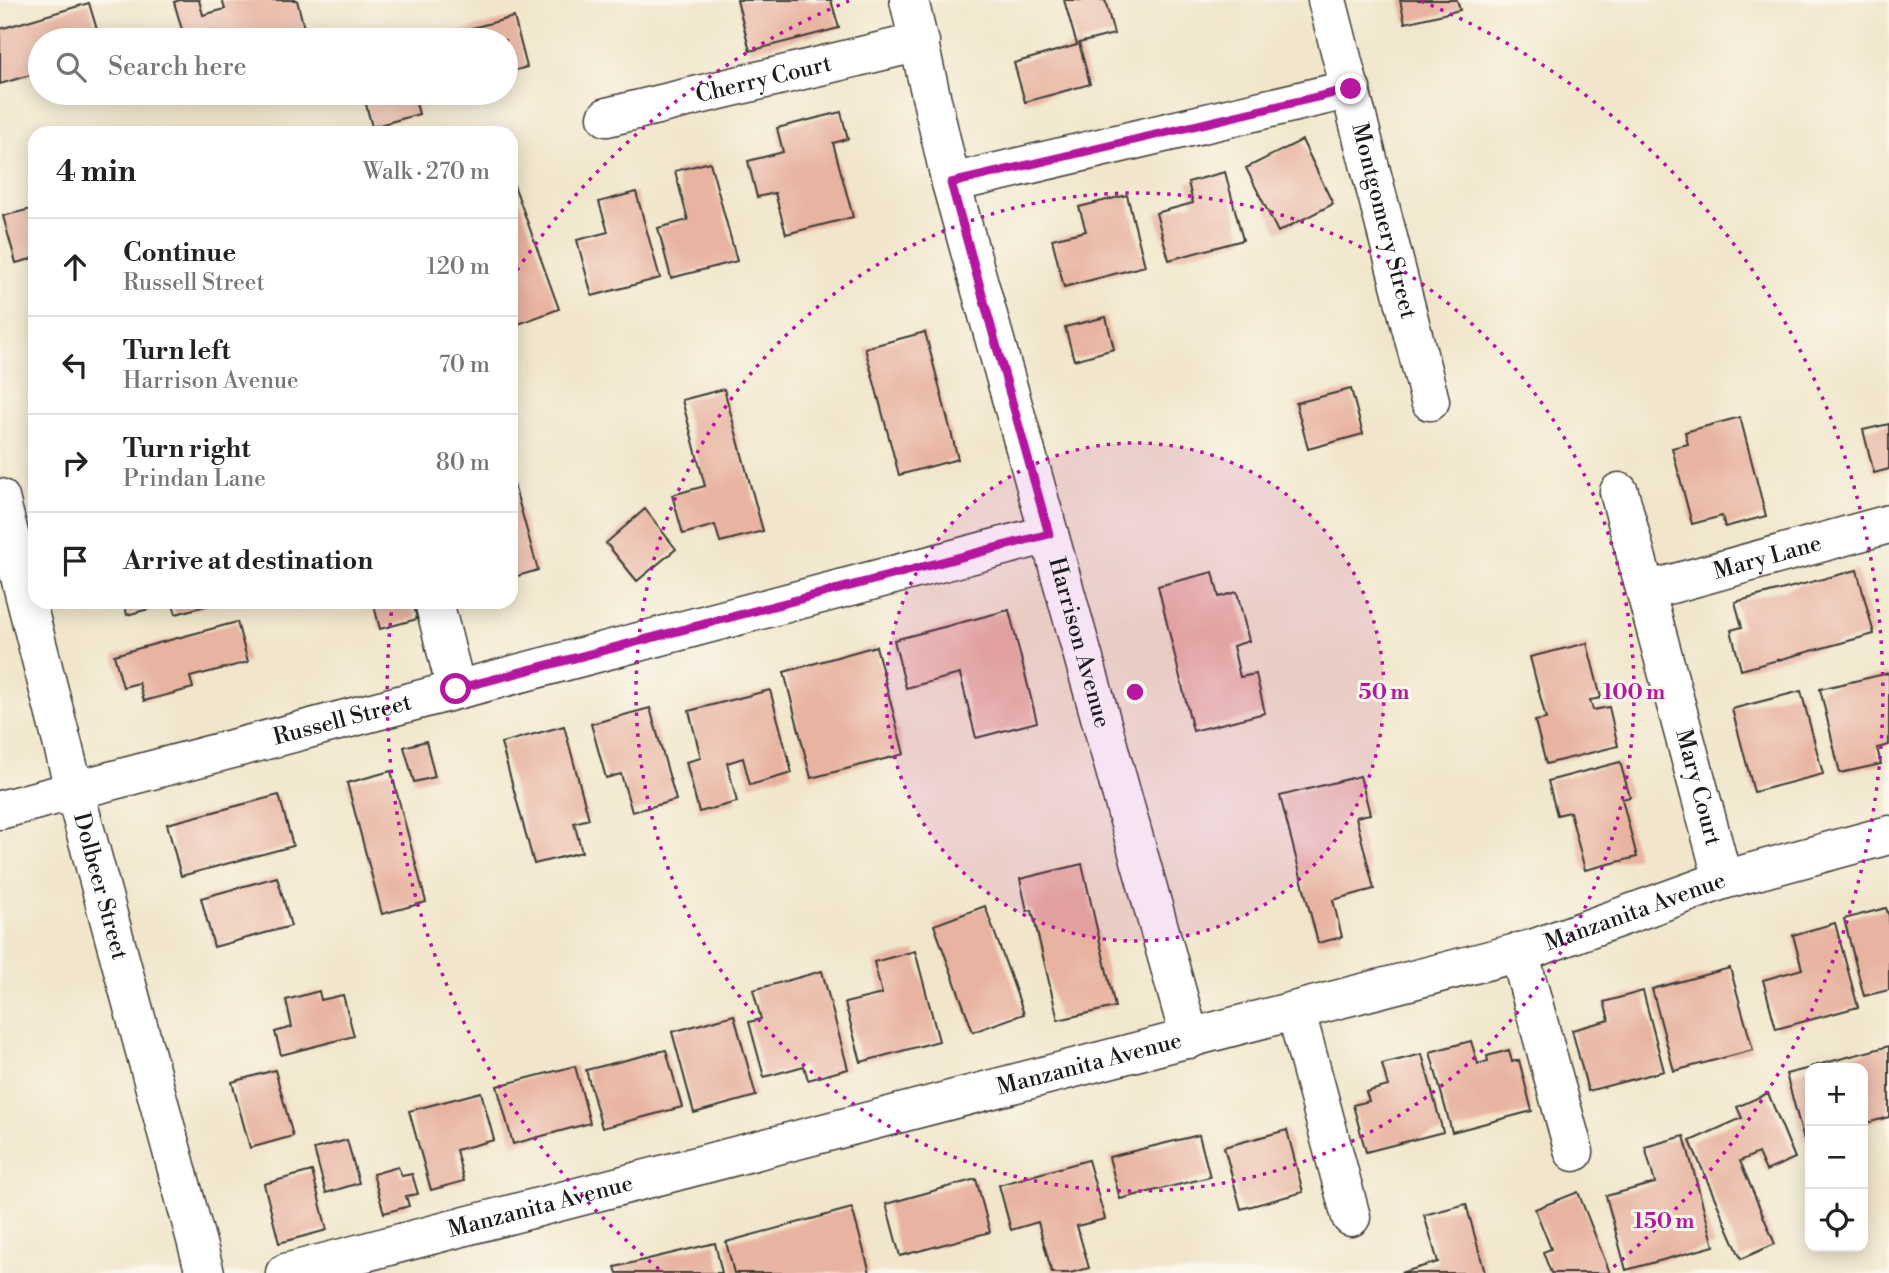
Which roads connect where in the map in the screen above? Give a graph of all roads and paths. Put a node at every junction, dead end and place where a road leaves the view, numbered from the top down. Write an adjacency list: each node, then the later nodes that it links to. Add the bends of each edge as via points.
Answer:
1 (909, 0): 3 (street, Harrison Avenue)
2 (1326, 0): 4 (street, Montgomery Street)
3 (920, 42): 5 (street, Cherry Court); 6 (street, Harrison Avenue)
4 (1351, 89): 6 (street); 7 (street, Montgomery Street)
5 (607, 117)
6 (951, 183): 11 (street, Harrison Avenue)
7 (1430, 401)
8 (1619, 492): 12 (street, Mary Court)
9 (0, 498): 13 (street, Dolbeer Street)
10 (1889, 524): 12 (street, Mary Lane)
11 (1049, 534): 16 (street, Russell Street); 23 (street, Harrison Avenue)
12 (1646, 591): 20 (street, Mary Court)
13 (28, 608)
14 (28, 609): 17 (street, Dolbeer Street)
15 (436, 609): 16 (street)
16 (456, 689): 17 (street, Russell Street)
17 (74, 789): 18 (street, Russell Street); 26 (street, Dolbeer Street)
18 (0, 810)
19 (1889, 835): 20 (street, Manzanita Avenue)
20 (1723, 880): 21 (street, Manzanita Avenue)
21 (1519, 952): 22 (street, Manzanita Avenue); 24 (street)
22 (1296, 1012): 23 (street, Manzanita Avenue); 25 (street)
23 (1190, 1039): 27 (street, Manzanita Avenue)
24 (1574, 1152)
25 (1351, 1217)
26 (205, 1273)
27 (285, 1273)

